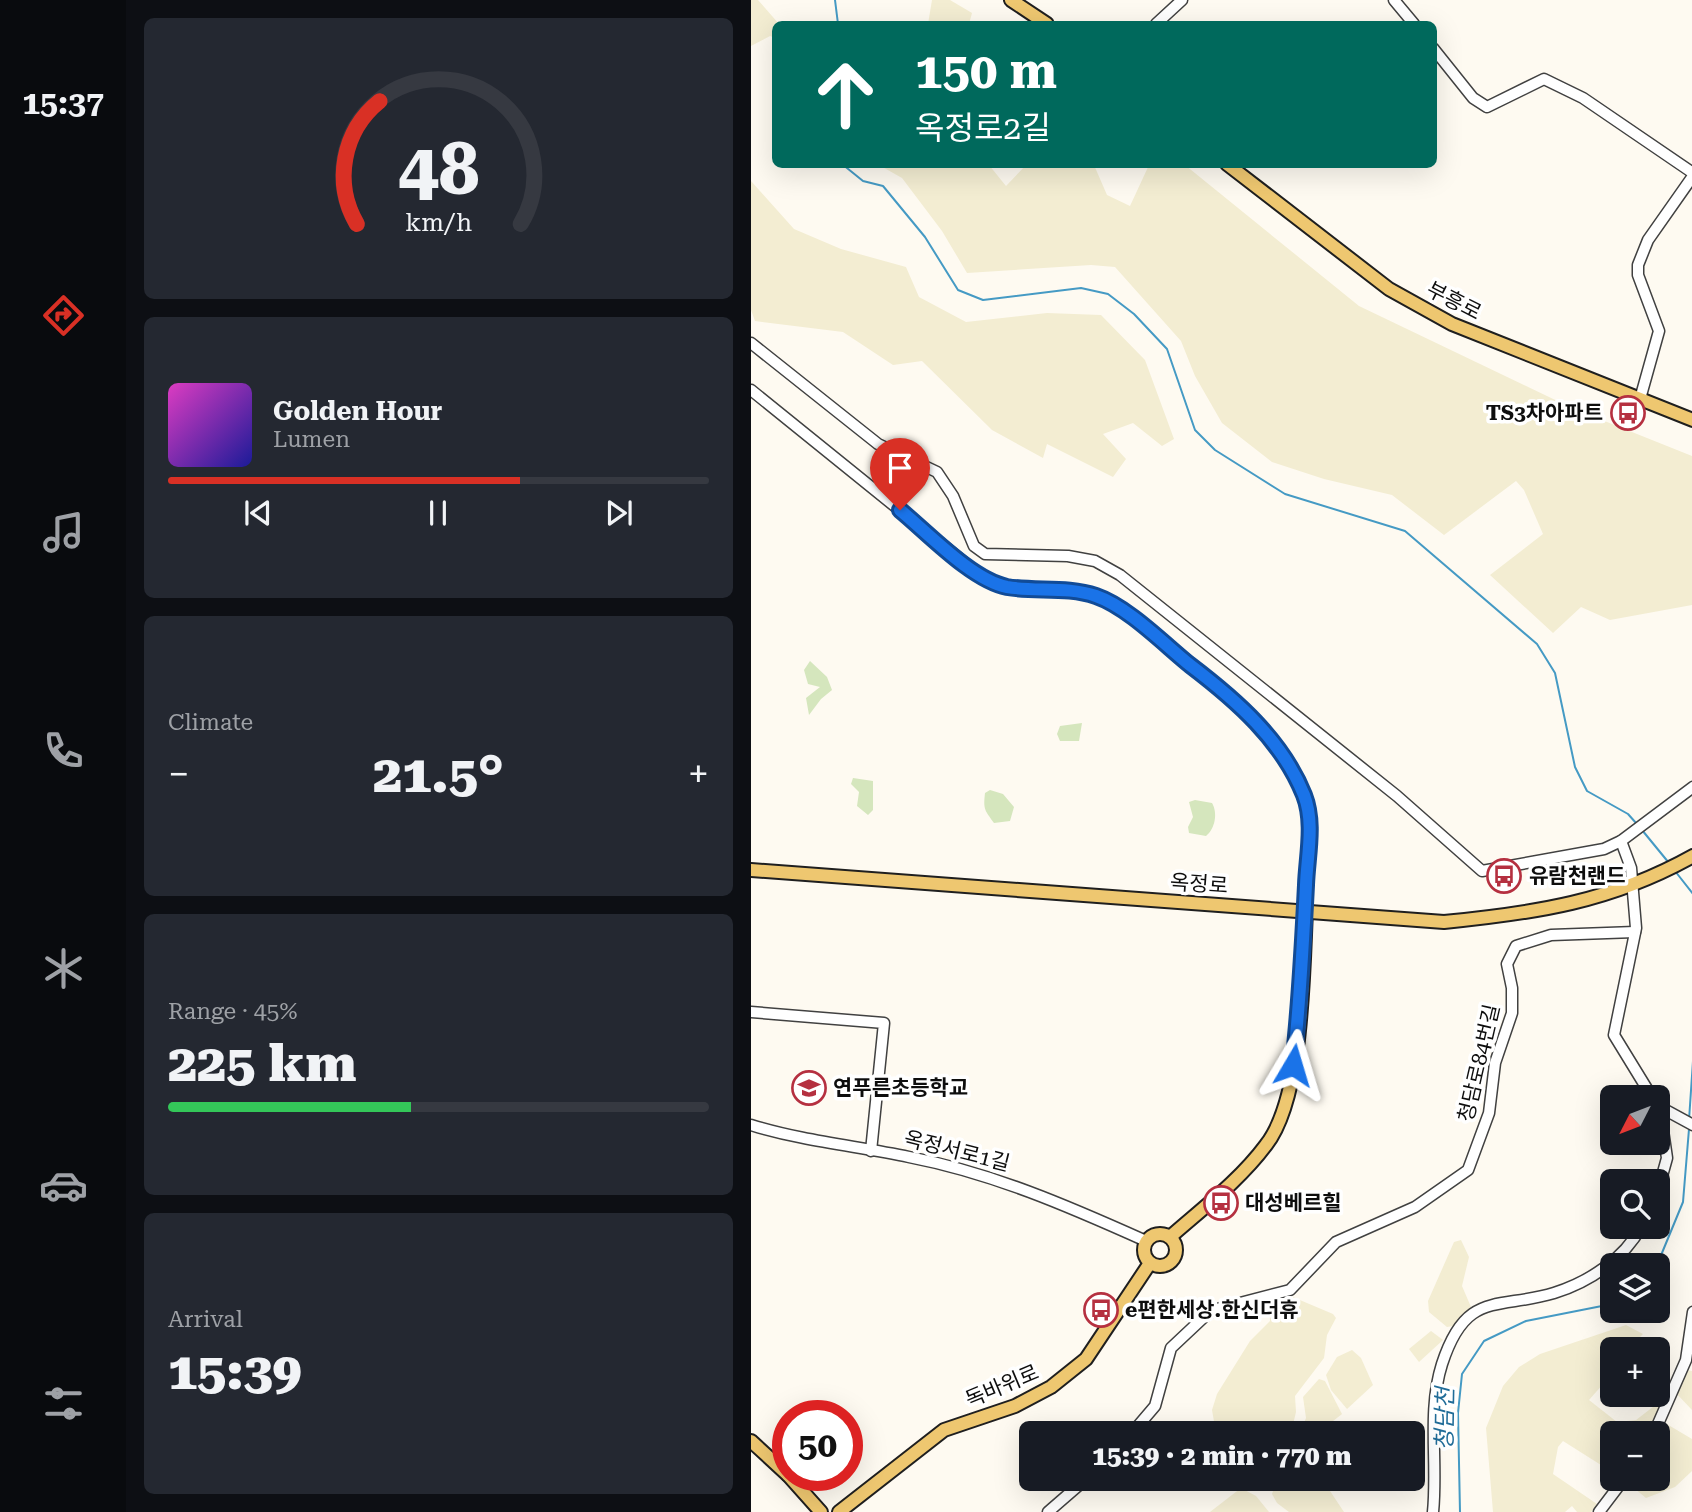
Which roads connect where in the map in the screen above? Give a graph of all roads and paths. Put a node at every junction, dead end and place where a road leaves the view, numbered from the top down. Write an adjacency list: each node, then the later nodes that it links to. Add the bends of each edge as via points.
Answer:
1 (1011, 0): 4 (main road)
2 (1181, 0): 5 (street)
3 (1394, 0): 6 (street)
4 (1042, 21)
5 (1159, 21)
6 (1412, 21)
7 (1437, 53): 9 (street, via 1473,98 1487,107 1544,79 1583,98)
8 (1232, 168): 12 (main road, 부흥로, via 1389,289 1485,339)
9 (1692, 175): 12 (street, via 1648,240 1638,265 1659,331)
10 (751, 343): 15 (street, via 878,444 937,472 953,496 974,546 985,554 1068,556 1095,562 1120,575 1397,796 1483,871 1591,854)
11 (751, 390): 19 (street, via 985,579 1007,587 1067,589 1114,605 1260,725 1288,763 1305,797 1310,833)
12 (1640, 399): 13 (main road, 부흥로)
13 (1689, 418)
14 (1692, 787): 15 (street)
15 (1624, 839): 18 (street)
16 (1687, 859): 18 (main road, 옥정로)
17 (751, 870): 19 (main road, 옥정로)
18 (1636, 885): 19 (main road, 옥정로, via 1531,914 1444,922); 20 (street)
19 (1306, 911): 27 (main road, via 1286,1109 1261,1152)
20 (1635, 932): 22 (street, via 1614,1035); 33 (street, 청담로84번길, via 1543,936 1521,942 1507,964 1513,1006 1495,1063 1489,1113 1475,1158 1458,1179 1415,1207 1336,1242 1290,1290 1217,1309 1204,1317 1171,1348 1155,1406)
21 (751, 1012): 26 (street, via 884,1023)
22 (1645, 1085)
23 (1670, 1114): 25 (street)
24 (751, 1125): 26 (street, 옥정서로1길, via 788,1137)
25 (1692, 1125)
26 (871, 1151): 29 (street, 옥정서로1길, via 973,1172 1039,1194)
27 (1170, 1237): 29 (main road, via 1155,1234); 30 (main road, via 1176,1247 1174,1258 1161,1266)
28 (1633, 1239): 43 (street, via 1605,1268 1554,1293 1490,1305 1458,1329 1438,1381)
29 (1146, 1241): 30 (main road, via 1143,1250)
30 (1150, 1263): 41 (main road, 독바위로, via 1086,1359 1051,1387 1015,1406 944,1430)
31 (1692, 1312): 32 (street)
32 (1689, 1362): 34 (street)
33 (1142, 1421)
34 (1660, 1421)
35 (751, 1441): 36 (main road)
36 (772, 1460)
37 (802, 1491): 40 (main road)
38 (1072, 1491): 42 (street)
39 (1615, 1491): 44 (street)
40 (821, 1512)
41 (839, 1512)
42 (1048, 1512)
43 (1433, 1512)
44 (1599, 1512)

